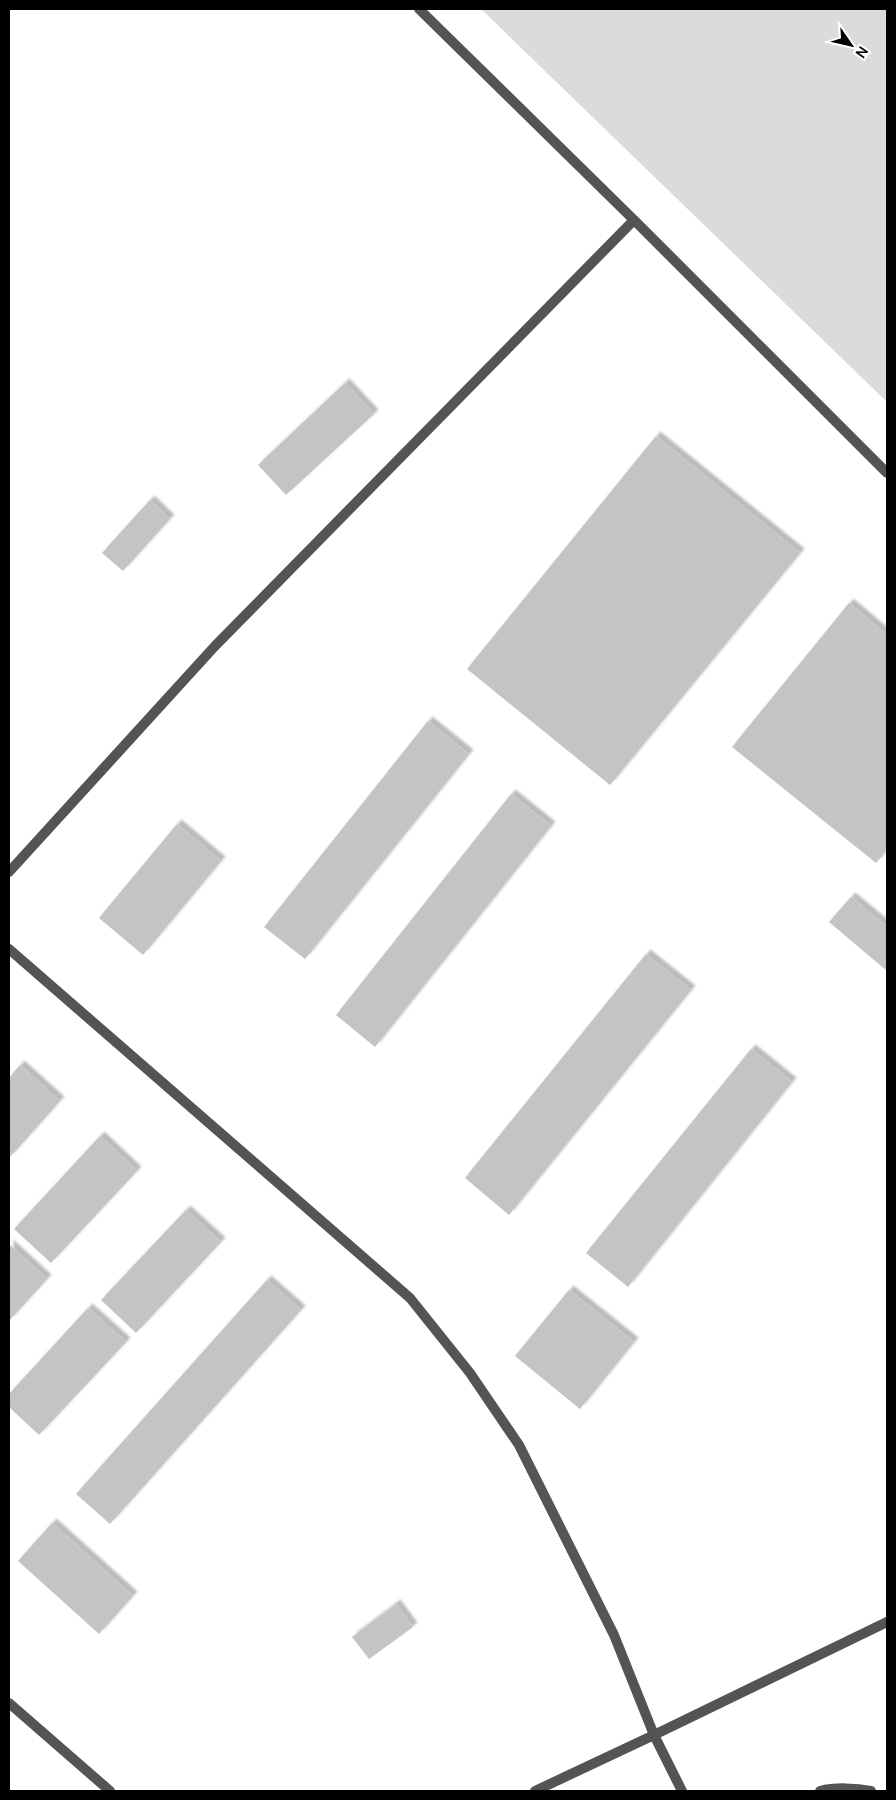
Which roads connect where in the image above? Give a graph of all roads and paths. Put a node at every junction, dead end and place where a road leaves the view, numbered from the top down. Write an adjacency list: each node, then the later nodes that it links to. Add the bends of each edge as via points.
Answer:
1 (419, 9): 2 (street)
2 (634, 220): 3 (street); 4 (street, via 215,646)
3 (887, 473)
4 (9, 872)
5 (9, 949): 8 (street, via 410,1298 470,1373 519,1445 614,1635)
6 (887, 1622): 8 (street)
7 (9, 1703): 9 (street)
8 (654, 1735): 10 (street); 11 (street)
9 (110, 1791)
10 (535, 1791)
11 (682, 1791)
12 (820, 1791): 13 (street)
13 (871, 1791)

